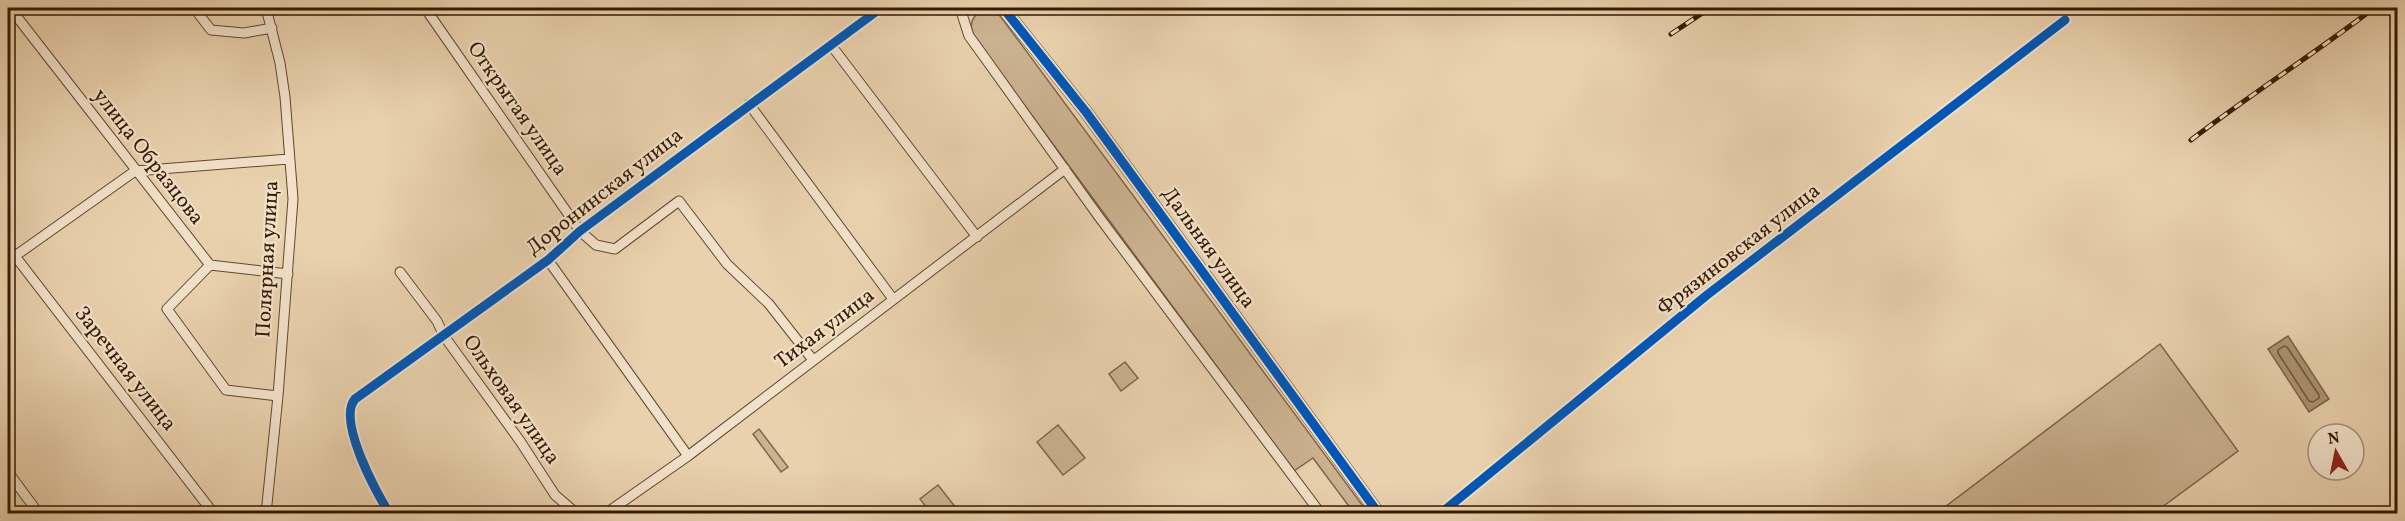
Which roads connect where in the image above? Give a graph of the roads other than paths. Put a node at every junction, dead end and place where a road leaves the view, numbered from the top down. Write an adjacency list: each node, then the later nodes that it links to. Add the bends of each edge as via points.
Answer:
1 (10, 8): 14 (street, улица Образцова)
2 (194, 8): 9 (street, via 211,30 244,33)
3 (266, 8): 9 (street, Полярная улица)
4 (425, 8): 15 (street, Открытая улица)
5 (881, 8): 10 (street, Доронинская улица)
6 (960, 8): 13 (street, via 976,47)
7 (1003, 8): 36 (street, Дальняя улица, via 1086,112)
8 (2065, 20): 37 (street, Фрязиновская улица, via 1707,295)
9 (272, 28): 12 (street, Полярная улица, via 285,97)
10 (831, 45): 11 (street, Доронинская улица); 16 (street)
11 (749, 105): 15 (street, Доронинская улица); 23 (street)
12 (289, 159): 14 (street); 22 (street, Полярная улица, via 293,199)
13 (1065, 169): 16 (street, Тихая улица); 35 (street)
14 (135, 171): 18 (street); 20 (street, улица Образцова)
15 (580, 231): 19 (street, Доронинская улица); 25 (street, via 596,245 615,249 679,201 727,264 769,304)
16 (977, 237): 23 (street, Тихая улица)
17 (8, 247): 18 (street, Заречная улица)
18 (11, 259): 30 (street, Заречная улица)
19 (548, 260): 24 (street, Доронинская улица); 27 (street)
20 (210, 266): 22 (street); 26 (street, via 167,309 226,390)
21 (400, 272): 24 (street, Ольховая улица)
22 (288, 274): 26 (street, Полярная улица)
23 (893, 299): 25 (street, Тихая улица)
24 (444, 336): 32 (street, Доронинская улица, via 362,392 351,405 359,452); 33 (street, Ольховая улица, via 555,495)
25 (813, 360): 27 (street, Тихая улица)
26 (278, 396): 31 (street, Полярная улица)
27 (688, 456): 34 (street, Тихая улица)
28 (8, 472): 29 (street)
29 (39, 513)
30 (214, 513)
31 (266, 513)
32 (390, 513)
33 (577, 513)
34 (605, 513)
35 (1321, 513)
36 (1379, 513)
37 (1440, 513)

